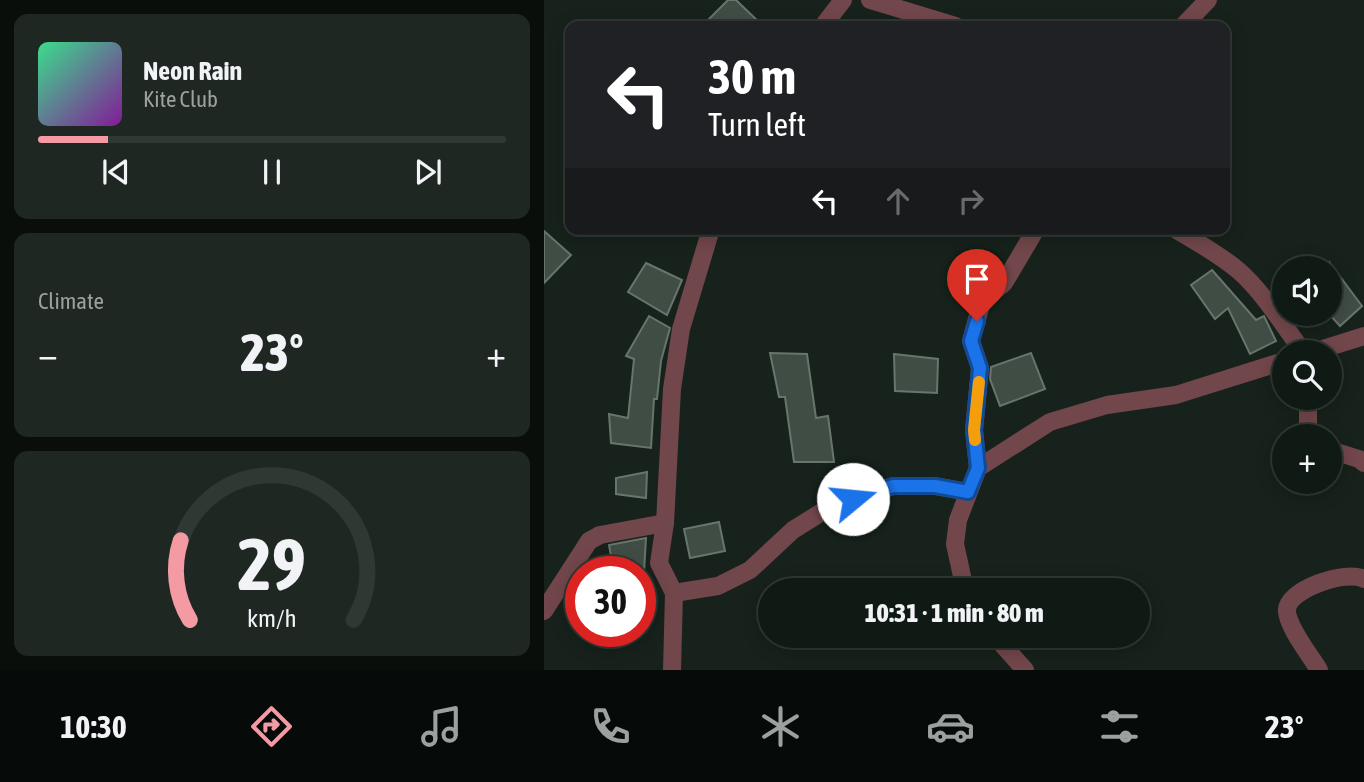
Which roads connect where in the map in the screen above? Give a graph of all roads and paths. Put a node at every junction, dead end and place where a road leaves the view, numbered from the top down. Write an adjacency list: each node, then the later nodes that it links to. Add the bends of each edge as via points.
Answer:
1 (868, 0): 3 (street, via 852,6); 5 (street)
2 (1207, 0): 6 (street)
3 (840, 4): 4 (street)
4 (827, 21)
5 (939, 21)
6 (1188, 21)
7 (709, 235): 18 (street, via 681,329 672,389)
8 (1032, 235): 16 (street, via 1004,283 982,301 971,341 980,368 974,430)
9 (1185, 235): 11 (street, via 1241,272)
10 (1364, 336): 12 (street)
11 (1294, 340)
12 (1342, 343)
13 (1272, 365): 16 (street, via 1176,395 1107,405 1050,422)
14 (1342, 454): 15 (street)
15 (1364, 463)
16 (978, 468): 17 (street)
17 (968, 492): 19 (street, via 955,544); 21 (street, via 893,486 833,505 793,530 750,570 718,586)
18 (665, 523): 21 (street, via 659,563); 22 (street, via 589,541)
19 (962, 578)
20 (1364, 579): 26 (street, via 1347,575 1329,580 1289,601 1290,622)
21 (674, 593): 24 (street)
22 (544, 611)
23 (1006, 648): 25 (street)
24 (672, 670)
25 (1025, 670)
26 (1319, 670)

